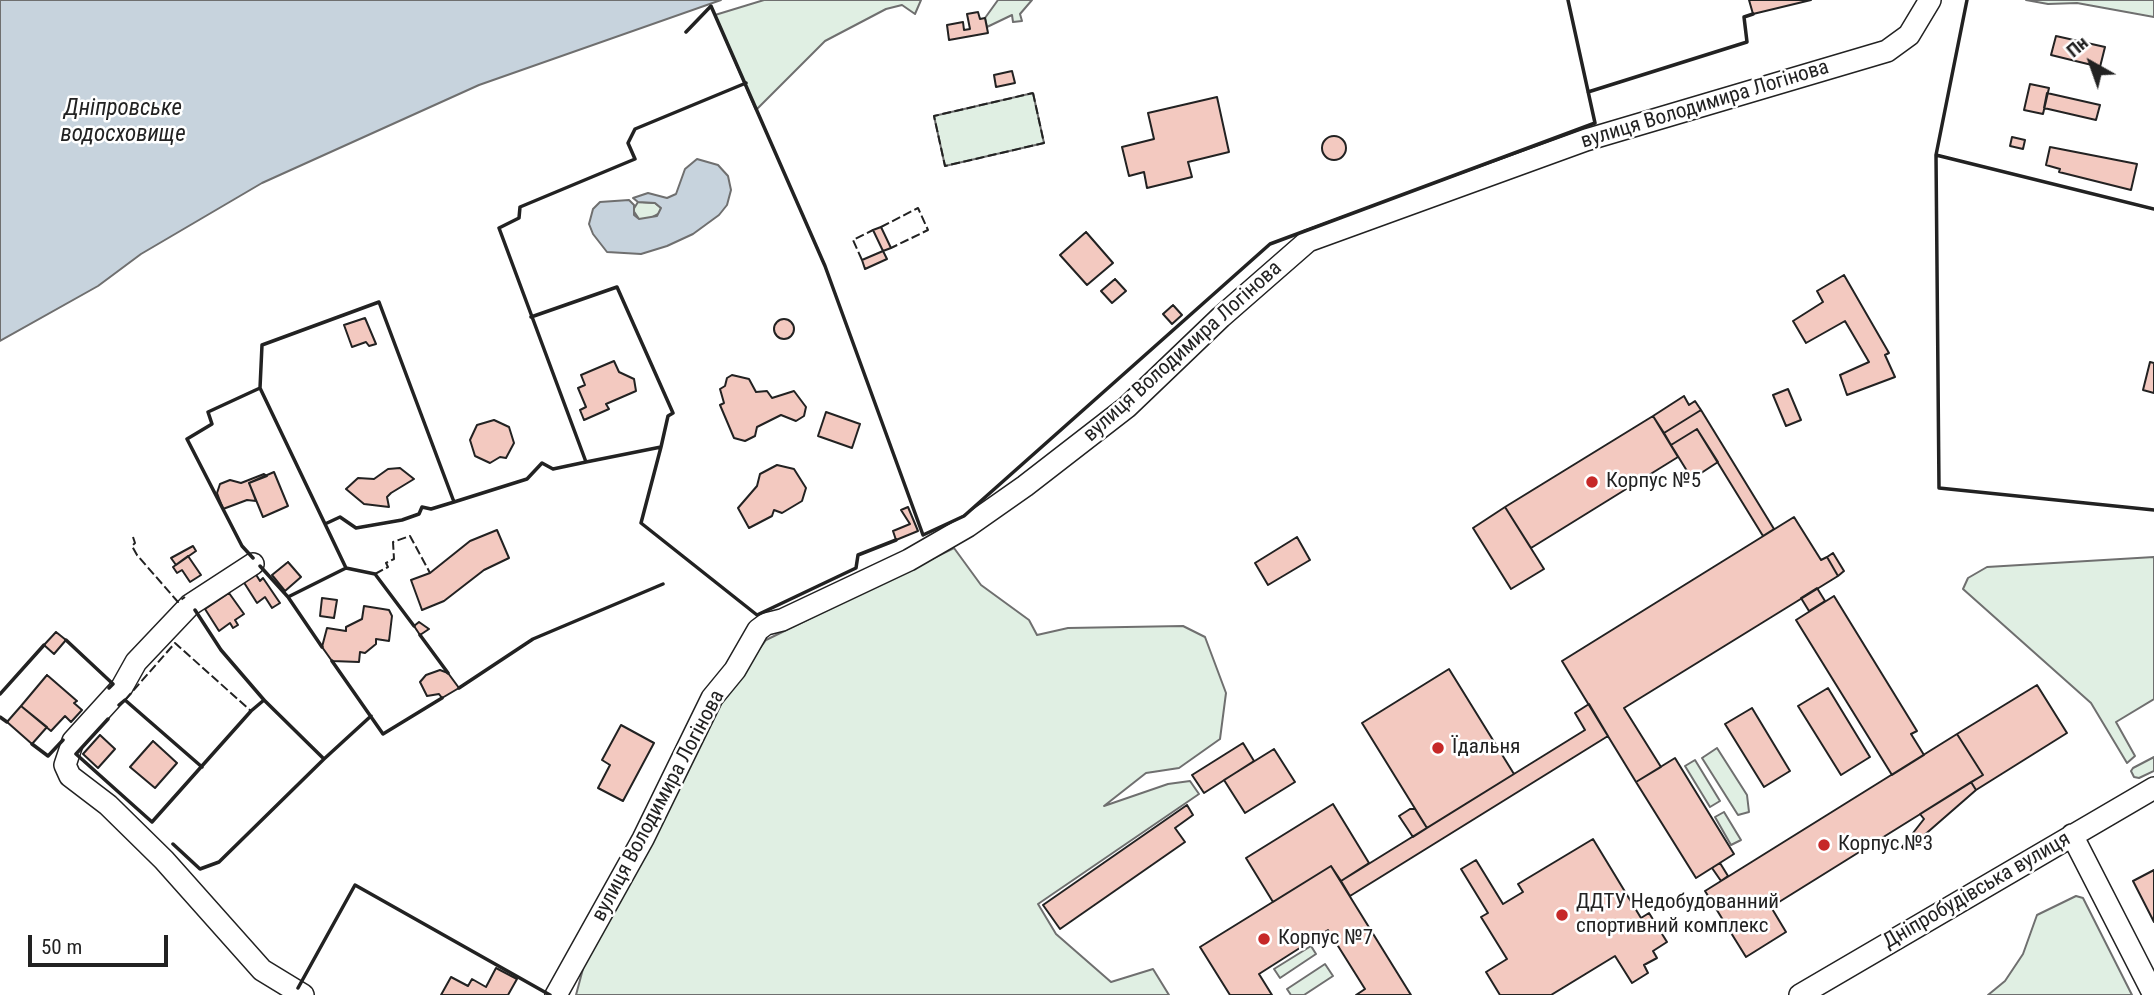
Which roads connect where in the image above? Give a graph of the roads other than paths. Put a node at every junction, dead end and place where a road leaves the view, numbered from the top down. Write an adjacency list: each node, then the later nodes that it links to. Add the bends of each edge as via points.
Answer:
1 (1930, 0): 7 (street, вулиця Володимира Логінова, via 1909,35 1887,51 1586,140 1308,241 1127,407 1025,486 909,560 766,624 712,698 643,839)
2 (253, 564): 6 (street, via 190,605 135,662 122,687 73,741 65,765 70,776 108,805 164,860 262,970)
3 (2154, 788): 4 (street, Дніпробудівська вулиця)
4 (2072, 835): 5 (street, Дніпробудівська вулиця); 8 (street)
5 (1812, 991)
6 (303, 995)
7 (556, 995)
8 (2154, 995)

